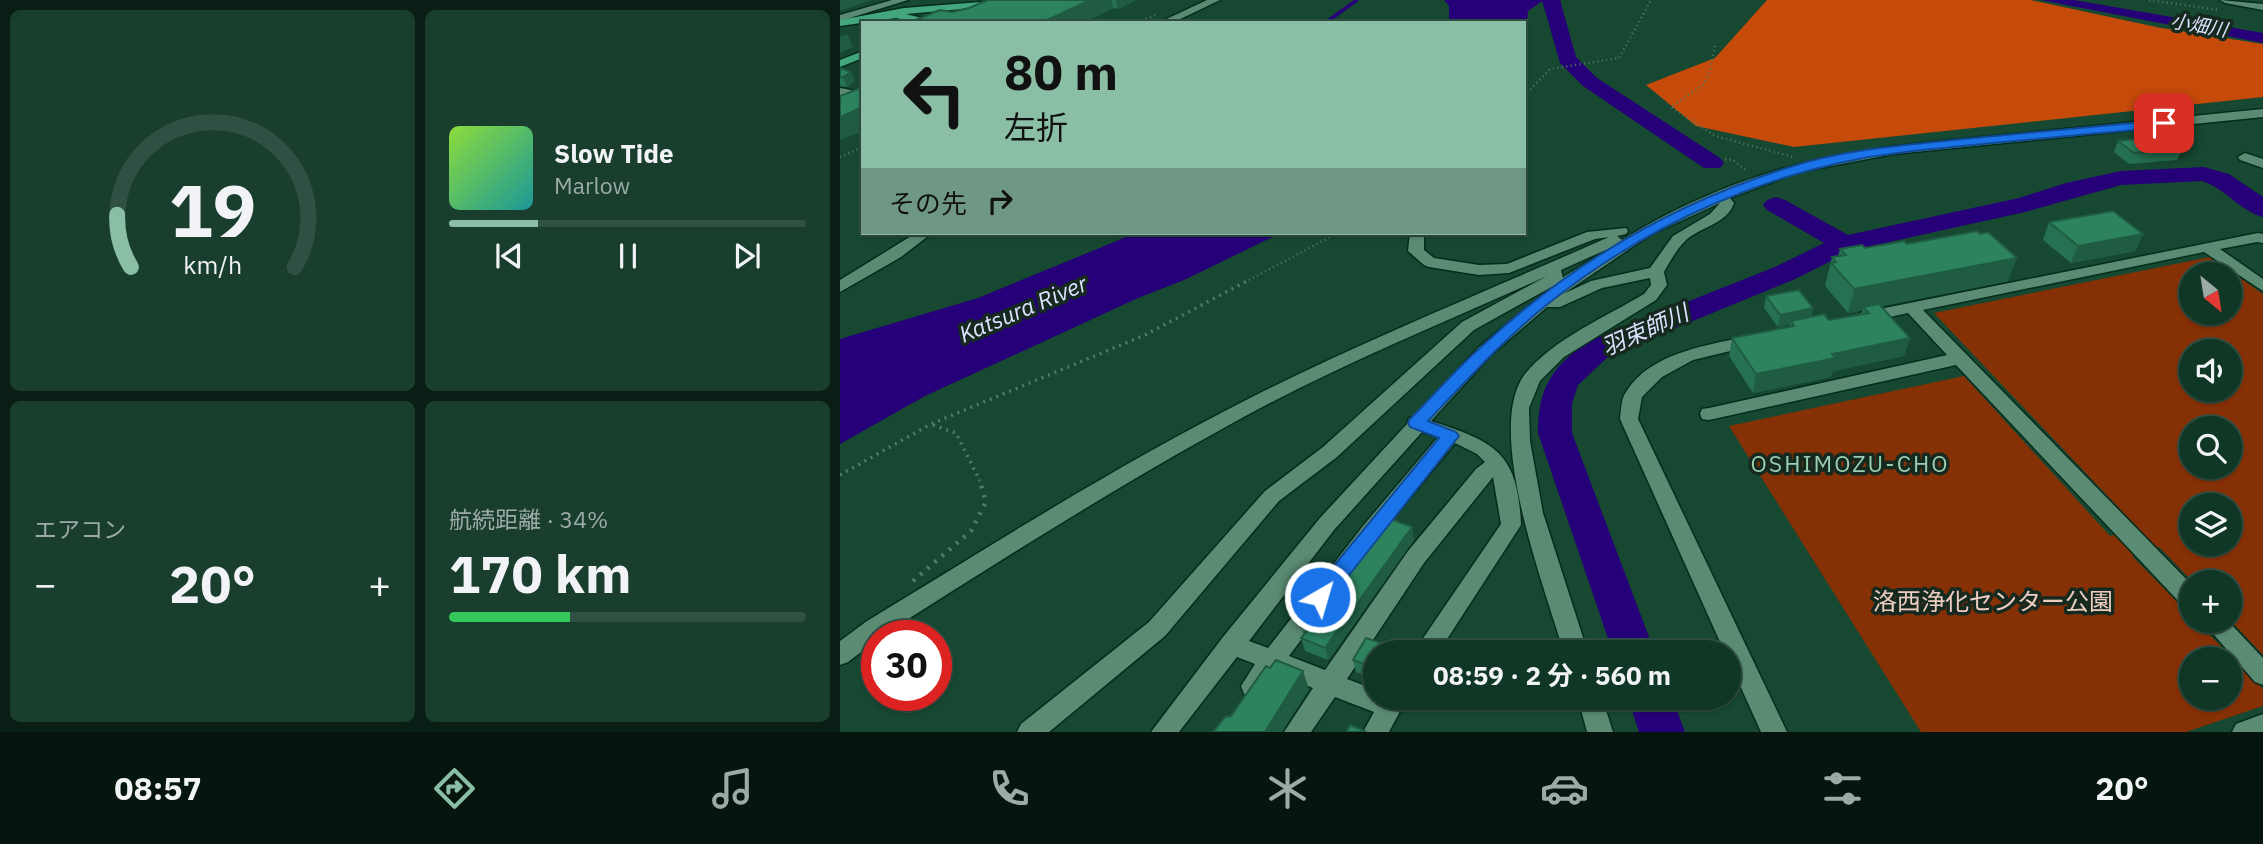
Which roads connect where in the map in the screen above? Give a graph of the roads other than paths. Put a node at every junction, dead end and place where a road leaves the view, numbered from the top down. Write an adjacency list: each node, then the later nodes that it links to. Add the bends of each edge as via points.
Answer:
1 (903, 0): 7 (street)
2 (1215, 0): 10 (street)
3 (2225, 0): 4 (street)
4 (2263, 8)
5 (984, 9): 6 (main road, via 904,11); 9 (main road)
6 (883, 16): 7 (main road); 8 (main road)
7 (840, 20)
8 (929, 21)
9 (945, 21)
10 (1168, 21)
11 (861, 55): 12 (main road)
12 (840, 64)
13 (2263, 113): 16 (street, via 1902,149 1796,169)
14 (2245, 156): 15 (street)
15 (2263, 164)
16 (1722, 196): 17 (street); 23 (street, via 1727,208 1683,235)
17 (1645, 232): 19 (street, via 1592,235 1509,268 1479,270 1429,262 1416,251); 22 (street); 26 (street)
18 (922, 235): 25 (street)
19 (1417, 235)
20 (2263, 239): 21 (street)
21 (2208, 248): 24 (street); 27 (street)
22 (1552, 267): 40 (street, via 1261,400 1084,499 875,628); 49 (street, via 1555,278 1468,326 1330,452 1272,496 1157,629)
23 (1656, 272): 26 (street, via 1597,284 1554,304); 38 (street, via 1659,285 1650,297 1558,353 1532,377 1520,408 1520,441 1533,513)
24 (2263, 286)
25 (840, 287)
26 (1543, 300): 32 (street, via 1485,351)
27 (1912, 308): 28 (street); 30 (street)
28 (1843, 322)
29 (1765, 337): 54 (street, via 1687,356 1656,373 1633,395 1629,419)
30 (1961, 358): 31 (street); 35 (street)
31 (1709, 414)
32 (1416, 423): 33 (street); 39 (street)
33 (1450, 436): 34 (street, via 1483,448); 41 (street)
34 (1496, 464): 37 (street, via 1511,506 1511,525); 43 (street, via 1416,557)
35 (2179, 585)
36 (2224, 633): 42 (street)
37 (1434, 640)
38 (1572, 640)
39 (1231, 644): 41 (street); 50 (street)
40 (840, 655)
41 (1270, 661): 43 (street); 45 (street)
42 (2263, 674)
43 (1328, 684): 44 (street); 51 (street)
44 (1363, 694)
45 (1242, 701)
46 (1388, 710): 52 (street)
47 (1594, 710): 53 (street)
48 (2263, 726): 55 (street)
49 (1030, 732)
50 (1164, 732)
51 (1297, 732)
52 (1376, 732)
53 (1600, 732)
54 (1774, 732)
55 (2245, 732)

